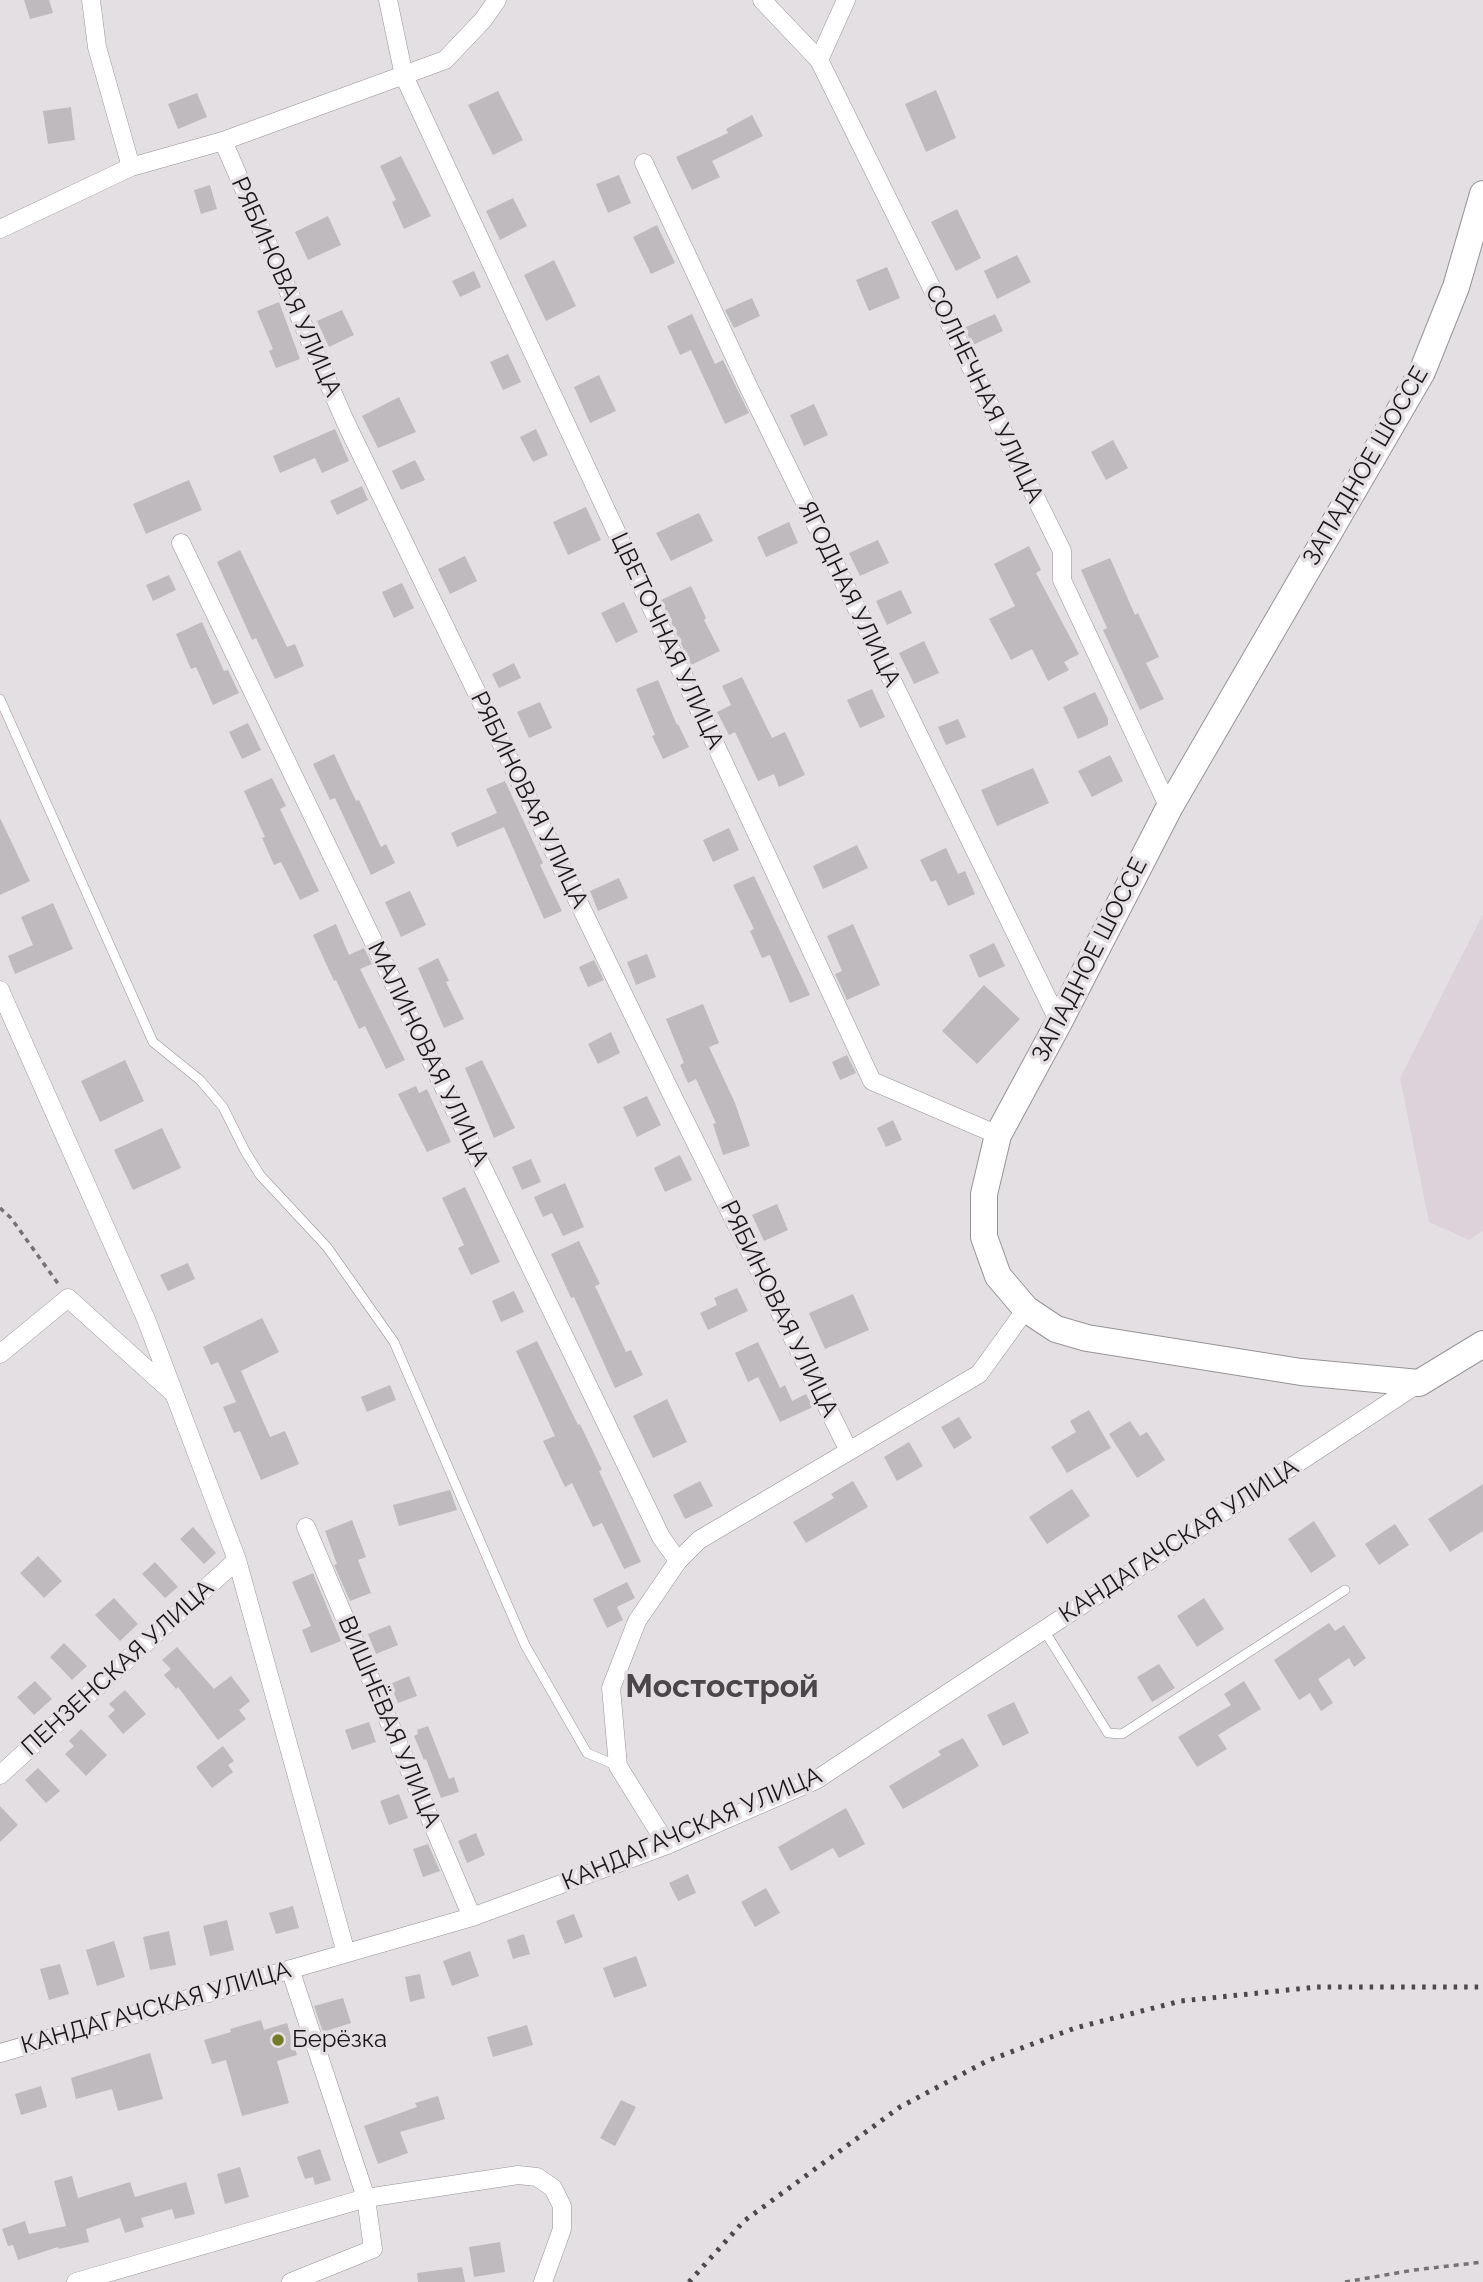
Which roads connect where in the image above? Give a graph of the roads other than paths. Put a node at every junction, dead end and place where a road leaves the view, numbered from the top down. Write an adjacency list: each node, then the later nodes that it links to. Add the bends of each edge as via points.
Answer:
1 (91, 0): 10 (street, via 97,47)
2 (388, 0): 7 (street, ЦВЕТОЧНАЯ УЛИЦА)
3 (497, 0): 7 (street, via 445,60)
4 (762, 0): 6 (street, СОЛНЕЧНАЯ УЛИЦА)
5 (846, 0): 6 (street)
6 (819, 60): 15 (street, СОЛНЕЧНАЯ УЛИЦА, via 1062,551 1062,580)
7 (404, 76): 8 (street); 18 (street, ЦВЕТОЧНАЯ УЛИЦА, via 872,1081)
8 (223, 141): 10 (street); 24 (street, РЯБИНОВАЯ УЛИЦА, via 345,421)
9 (645, 163): 17 (street, ЯГОДНАЯ УЛИЦА, via 749,388)
10 (131, 167): 12 (street)
11 (1483, 194): 15 (main road, ЗАПАДНОЕ ШОССЕ, via 1456,287 1422,372)
12 (0, 229)
13 (181, 543): 27 (street, МАЛИНОВАЯ УЛИЦА, via 661,1537)
14 (0, 699): 30 (lane, via 153,1042 200,1080 223,1107 260,1175 327,1247 394,1342 525,1645 587,1753)
15 (1169, 807): 17 (main road, ЗАПАДНОЕ ШОССЕ)
16 (0, 990): 23 (street, via 146,1319)
17 (1059, 1022): 18 (main road, ЗАПАДНОЕ ШОССЕ)
18 (998, 1135): 19 (main road, ЗАПАДНОЕ ШОССЕ, via 984,1194 984,1237 998,1276)
19 (1026, 1309): 22 (main road, ЗАПАДНОЕ ШОССЕ, via 1056,1329 1087,1338 1301,1372); 24 (street, via 979,1374)
20 (1483, 1344): 22 (main road)
21 (0, 1354): 23 (street, via 68,1298)
22 (1419, 1383): 29 (street, КАНДАГАЧСКАЯ УЛИЦА)
23 (173, 1392): 26 (street)
24 (849, 1451): 27 (street, via 699,1539)
25 (306, 1527): 33 (street, ВИШНЁВАЯ УЛИЦА)
26 (237, 1560): 31 (street, ПЕНЗЕНСКАЯ УЛИЦА); 34 (street)
27 (678, 1562): 30 (street, via 636,1621 611,1689)
28 (1345, 1590): 29 (lane, via 1122,1734 1108,1733)
29 (1044, 1630): 32 (street, КАНДАГАЧСКАЯ УЛИЦА, via 817,1780)
30 (618, 1766): 32 (street)
31 (0, 1775)
32 (667, 1845): 33 (street, КАНДАГАЧСКАЯ УЛИЦА)
33 (472, 1917): 34 (street, КАНДАГАЧСКАЯ УЛИЦА)
34 (346, 1953): 35 (street, КАНДАГАЧСКАЯ УЛИЦА)
35 (290, 1969): 36 (street, КАНДАГАЧСКАЯ УЛИЦА); 37 (street)
36 (0, 2053)
37 (366, 2198): 38 (street); 39 (street, via 373,2249); 40 (street, via 518,2175 537,2177 553,2188 562,2206 562,2229)
38 (76, 2282)
39 (291, 2282)
40 (543, 2282)

